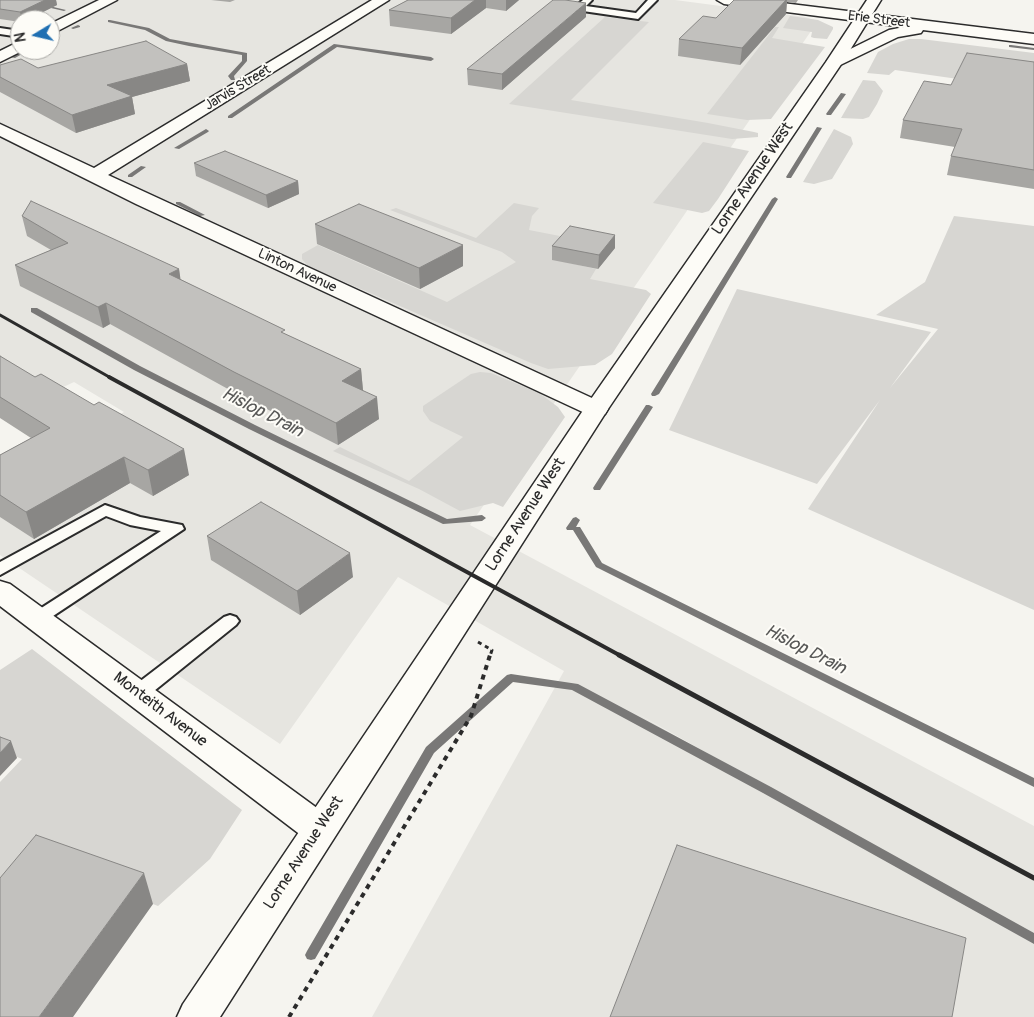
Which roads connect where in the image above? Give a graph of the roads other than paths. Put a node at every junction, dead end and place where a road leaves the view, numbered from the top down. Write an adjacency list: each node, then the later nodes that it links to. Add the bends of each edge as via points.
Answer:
1 (110, 0): 8 (main road)
2 (382, 0): 13 (main road, Jarvis Street)
3 (588, 0): 4 (lane, via 579,8 638,16)
4 (653, 0)
5 (724, 0): 7 (main road, Erie Street)
6 (884, 2): 7 (main road, Lorne Avenue West); 9 (main road)
7 (863, 18): 9 (main road, Erie Street); 11 (main road, Lorne Avenue West)
8 (60, 25)
9 (983, 32): 10 (main road, Erie Street); 11 (main road, via 916,30 894,33)
10 (1034, 39)
11 (834, 63): 14 (main road, Lorne Avenue West)
12 (0, 129): 13 (main road, Linton Avenue)
13 (94, 176): 14 (main road, Linton Avenue)
14 (596, 409): 20 (main road, Lorne Avenue West)
15 (0, 569): 17 (lane, via 105,510 136,521 176,529)
16 (0, 591): 17 (main road, Monteith Avenue)
17 (38, 618): 19 (main road, Monteith Avenue)
18 (230, 621): 19 (lane)
19 (137, 694): 20 (main road, Monteith Avenue)
20 (320, 829): 21 (main road, Lorne Avenue West)
21 (197, 1017)

